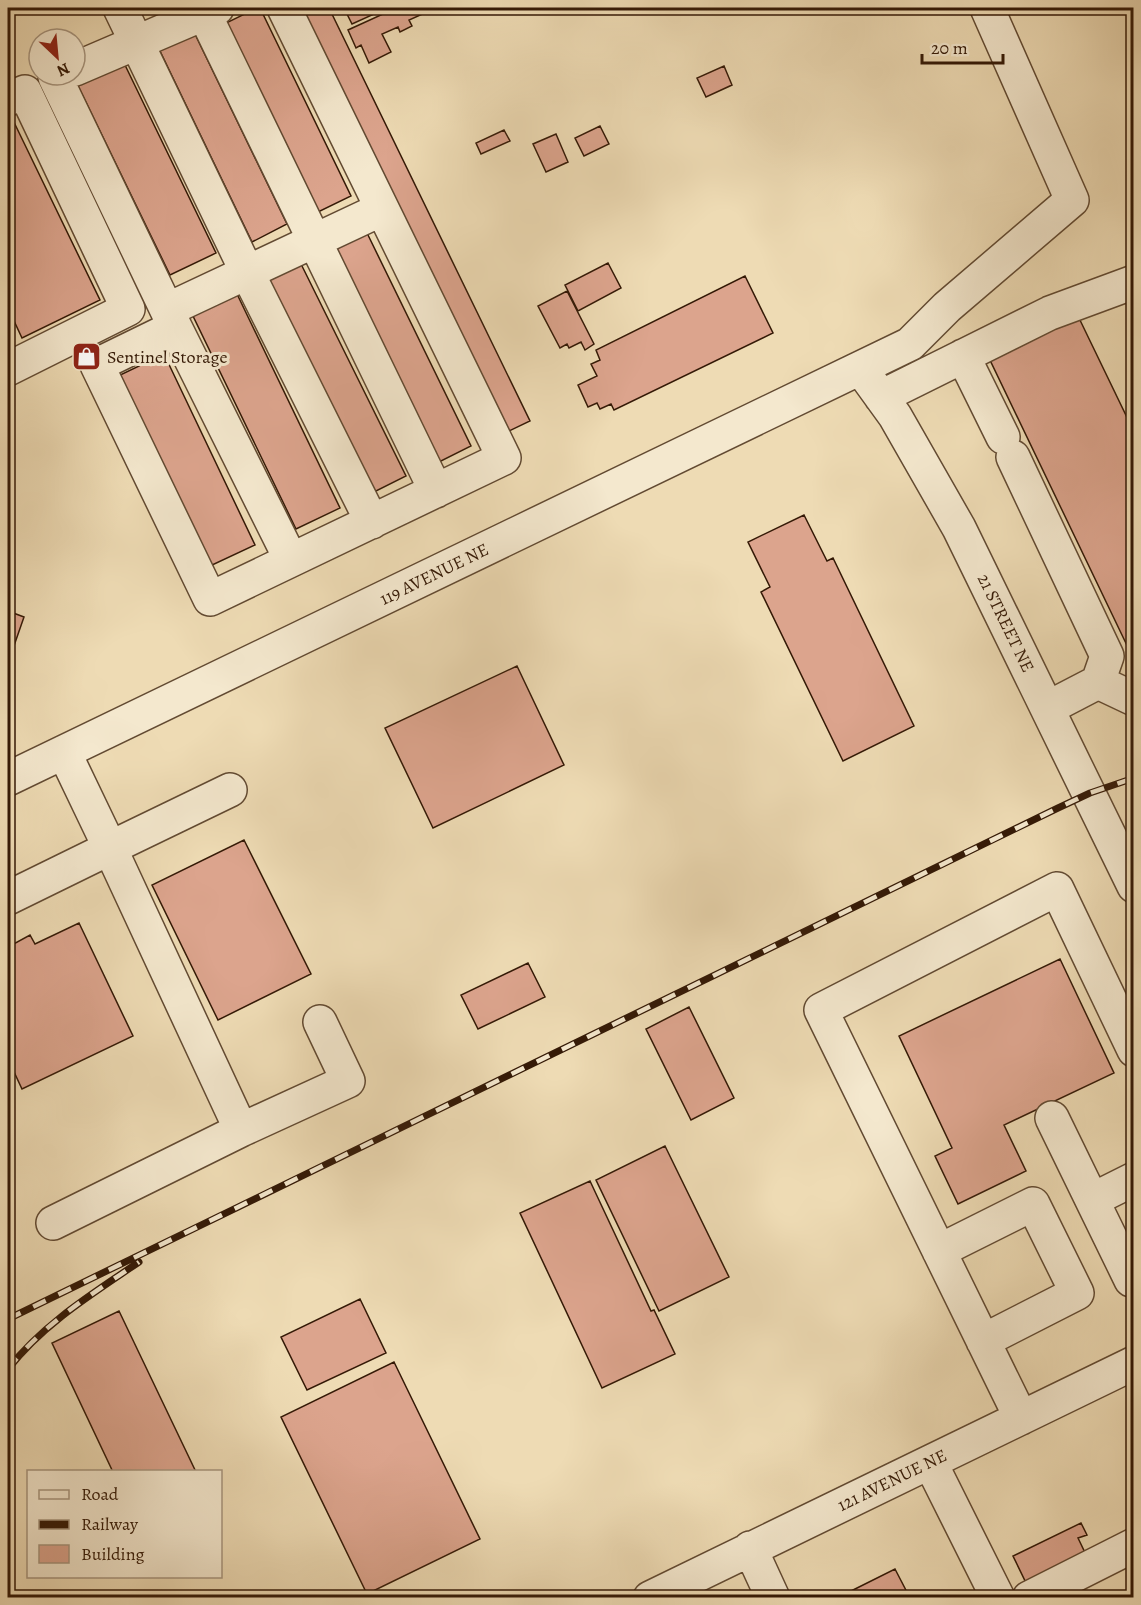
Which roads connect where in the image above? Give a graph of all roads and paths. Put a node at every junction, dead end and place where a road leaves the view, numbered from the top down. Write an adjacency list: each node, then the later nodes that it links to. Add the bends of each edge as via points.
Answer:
1 (120, 8): 5 (street)
2 (284, 8): 10 (street)
3 (987, 8): 17 (street, 119 AVENUE NE, via 1072,200 947,306 910,344)
4 (210, 10): 5 (street); 11 (street)
5 (136, 43): 6 (street); 12 (street)
6 (87, 63)
7 (33, 87): 9 (street)
8 (69, 87): 14 (street)
9 (16, 95): 16 (street, via 128,309)
10 (382, 209): 11 (street); 19 (street, via 504,459)
11 (315, 240): 12 (street); 19 (street)
12 (247, 272): 14 (street); 20 (street)
13 (1134, 282): 15 (street, via 1050,313)
14 (171, 318): 21 (street); 21 (street, via 98,364 210,599)
15 (963, 356): 18 (street); 22 (street, via 1107,656)
16 (11, 358)
17 (861, 369): 18 (street, 21 STREET NE); 25 (street, 119 AVENUE NE)
18 (881, 397): 24 (street, 21 STREET NE, via 959,528)
19 (436, 491): 20 (street)
20 (372, 522): 21 (street)
21 (291, 560)
22 (1098, 682): 23 (street); 24 (street)
23 (1134, 699)
24 (1048, 708): 29 (street, 21 STREET NE)
25 (64, 752): 26 (street, 119 AVENUE NE); 28 (street)
26 (8, 779)
27 (231, 790): 28 (street)
28 (110, 849): 30 (street); 34 (street)
29 (1134, 886)
30 (8, 898)
31 (320, 1022): 34 (street, via 348,1081)
32 (1134, 1050): 38 (street, via 1057,889 821,1010)
33 (1052, 1119): 36 (street)
34 (241, 1130): 37 (street)
35 (1134, 1179): 36 (street)
36 (1092, 1200): 39 (street)
37 (53, 1223)
38 (939, 1251): 40 (street); 40 (street, via 1033,1204 1077,1293)
39 (1131, 1280)
40 (983, 1341): 42 (street)
41 (1134, 1363): 42 (street, 121 AVENUE NE)
42 (1021, 1418): 43 (street, 121 AVENUE NE)
43 (930, 1461): 45 (street, 121 AVENUE NE); 49 (street)
44 (1134, 1545): 46 (street)
45 (750, 1548): 47 (street, 121 AVENUE NE); 48 (street)
46 (1084, 1585): 50 (street)
47 (650, 1598)
48 (773, 1598)
49 (998, 1598)
50 (1029, 1598)

